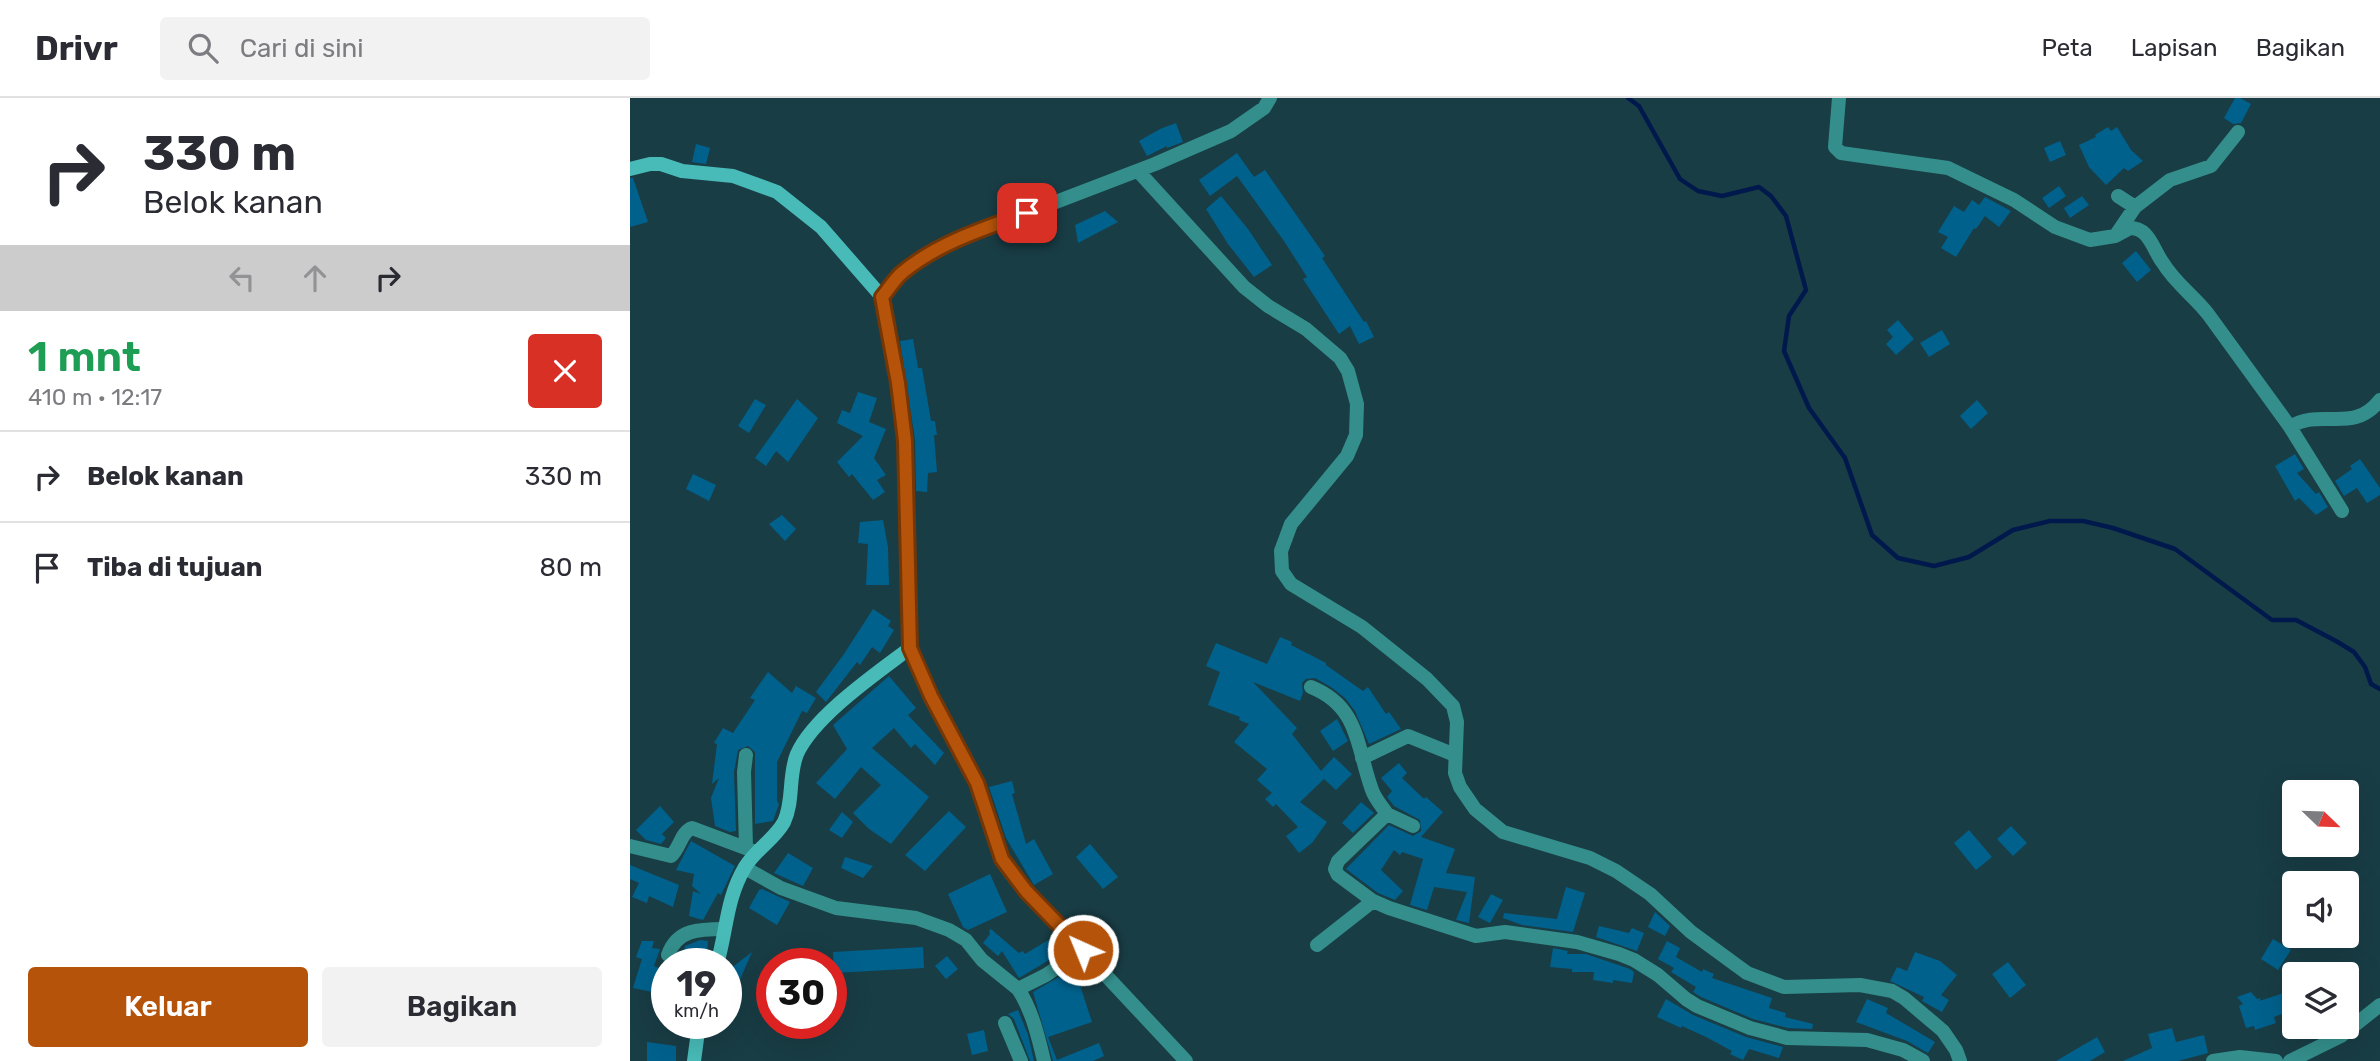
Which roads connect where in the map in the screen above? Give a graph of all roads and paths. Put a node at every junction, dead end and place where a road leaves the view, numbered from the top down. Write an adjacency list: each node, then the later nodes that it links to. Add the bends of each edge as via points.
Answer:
1 (1270, 98): 5 (street, via 1264,108 1231,131)
2 (1839, 98): 8 (street, via 1835,147 1841,153 1948,168 2068,233 2090,240)
3 (2238, 132): 7 (street, via 2211,166 2171,180)
4 (630, 169): 9 (street, via 661,164 733,176 777,192 821,227)
5 (1138, 171): 9 (street, via 951,242 901,273); 16 (street, via 1244,287 1306,329 1340,358 1348,371 1357,404 1356,435 1347,456 1291,524 1281,551 1282,571 1291,584 1362,627 1445,697 1457,715)
6 (2118, 196): 7 (street)
7 (2135, 207): 8 (street)
8 (2115, 236): 11 (street, via 2134,228 2150,240 2162,263 2208,314)
9 (882, 297): 13 (street, via 905,441)
10 (2380, 400): 11 (street, via 2353,419 2318,419)
11 (2290, 427): 12 (street)
12 (2342, 511)
13 (910, 648): 21 (street, via 853,692 804,743 795,762 785,819 776,834); 28 (street, via 977,783 1002,859)
14 (1311, 687): 17 (street, via 1341,705)
15 (746, 755): 21 (street)
16 (1455, 755): 17 (street, via 1412,736); 38 (street, via 1460,787 1475,808 1503,832 1616,870 1747,973 1784,987 1860,985 1892,991 1943,1031)
17 (1362, 758): 18 (street, via 1373,794)
18 (1387, 814): 19 (street); 23 (street, via 1336,866 1338,875)
19 (1413, 826)
20 (630, 846): 21 (street, via 671,856 692,828)
21 (751, 850): 22 (street)
22 (745, 868): 24 (street, via 731,897); 29 (street, via 781,888 836,908 916,918 949,930)
23 (1373, 901): 25 (street); 37 (street, via 1476,936 1505,932 1577,942 1619,954 1650,970 1697,1006 1750,1028 1787,1038 1867,1040)
24 (724, 929): 26 (street, via 681,935); 27 (street)
25 (1317, 945)
26 (671, 948)
27 (720, 948)
28 (1083, 950): 29 (street); 36 (street)
29 (1018, 989): 35 (street)
30 (2380, 1005): 41 (street, via 2342,1036)
31 (1004, 1023): 34 (street)
32 (697, 1039): 33 (street)
33 (694, 1061)
34 (1021, 1061)
35 (1044, 1061)
36 (1186, 1061)
37 (1923, 1061)
38 (1960, 1061)
39 (2213, 1061): 40 (street, via 2240,1057)
40 (2276, 1061)
41 (2291, 1061)

